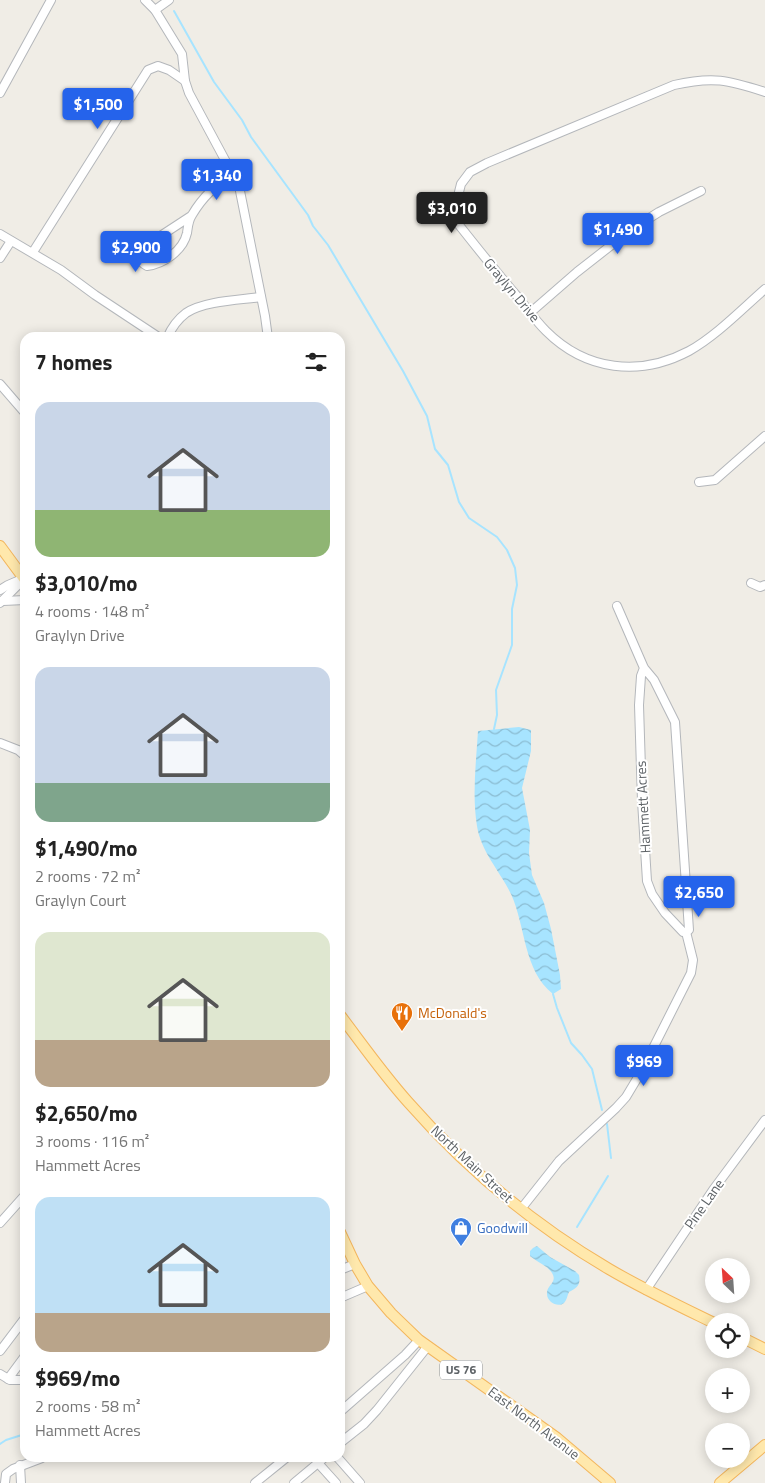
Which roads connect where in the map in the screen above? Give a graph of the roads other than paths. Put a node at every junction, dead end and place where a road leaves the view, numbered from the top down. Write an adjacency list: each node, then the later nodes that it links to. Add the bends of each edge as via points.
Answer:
1 (51, 0): 7 (street)
2 (145, 0): 4 (street)
3 (169, 0): 4 (street)
4 (154, 10): 5 (street, via 182,54)
5 (184, 81): 8 (street); 13 (street, via 158,66 148,70)
6 (765, 92): 17 (street, Graylyn Drive, via 722,80 700,79 674,85 470,172 460,184 454,212 460,225)
7 (0, 93)
8 (233, 174): 10 (street, via 211,190); 16 (street, via 239,186)
9 (701, 191): 17 (street, via 632,229)
10 (191, 216): 10 (street, via 139,250 141,262 147,266 155,265 175,253 187,234)
11 (0, 234): 12 (street)
12 (11, 241): 13 (street); 14 (street)
13 (33, 252): 18 (street)
14 (0, 258)
15 (765, 289): 17 (street, Graylyn Drive, via 702,342 663,363 646,366 601,364 580,355 546,331)
16 (261, 297): 19 (street, via 200,306 185,314); 20 (street)
17 (531, 312)
18 (151, 332)
19 (170, 332)
20 (267, 332)
21 (0, 384): 22 (street)
22 (20, 407)
23 (765, 436): 24 (street, via 715,480)
24 (699, 482)
25 (0, 546): 26 (main road)
26 (20, 572)
27 (20, 580): 31 (street)
28 (751, 583): 30 (street, via 760,587)
29 (20, 584): 33 (street)
30 (765, 585)
31 (0, 590)
32 (20, 600): 33 (street)
33 (1, 602)
34 (616, 606): 35 (street)
35 (644, 668): 38 (street, via 654,680 675,722 689,930); 38 (street, Hammett Acres, via 639,705 647,881 665,913)
36 (0, 743): 37 (street)
37 (20, 752)
38 (686, 932): 42 (street, via 693,960 691,973 631,1088 616,1108 559,1161)
39 (345, 1022): 42 (main road, North Main Street, via 374,1062 434,1130)
40 (765, 1120): 48 (street, Pine Lane)
41 (20, 1201): 43 (street)
42 (521, 1209): 48 (main road, North Main Street, via 572,1246)
43 (0, 1223)
44 (345, 1243): 45 (main road, East North Avenue / US 76)
45 (355, 1264): 46 (street); 47 (main road, East North Avenue / US 76)
46 (345, 1268)
47 (368, 1286): 49 (street); 52 (main road, East North Avenue / US 76, via 391,1314)
48 (646, 1290): 50 (main road, North Main Street)
49 (345, 1296)
50 (705, 1319)
51 (20, 1325): 56 (street)
52 (419, 1340): 54 (main road, East North Avenue / US 76); 61 (street)
53 (750, 1342): 55 (main road)
54 (428, 1346): 62 (street, via 377,1410); 76 (main road, East North Avenue / US 76, via 557,1438)
55 (765, 1349)
56 (0, 1351)
57 (20, 1363): 59 (street)
58 (0, 1374): 59 (street)
59 (8, 1379): 60 (street)
60 (20, 1380)
61 (345, 1408)
62 (345, 1439)
63 (765, 1445): 77 (main road)
64 (29, 1462): 69 (street)
65 (281, 1462): 72 (street)
66 (319, 1462): 73 (street)
67 (322, 1462): 74 (street)
68 (342, 1462): 75 (street)
69 (20, 1465): 70 (street, via 6,1474); 71 (street)
70 (5, 1483)
71 (21, 1483)
72 (255, 1483)
73 (294, 1483)
74 (336, 1483)
75 (360, 1483)
76 (610, 1483)
77 (720, 1483)

